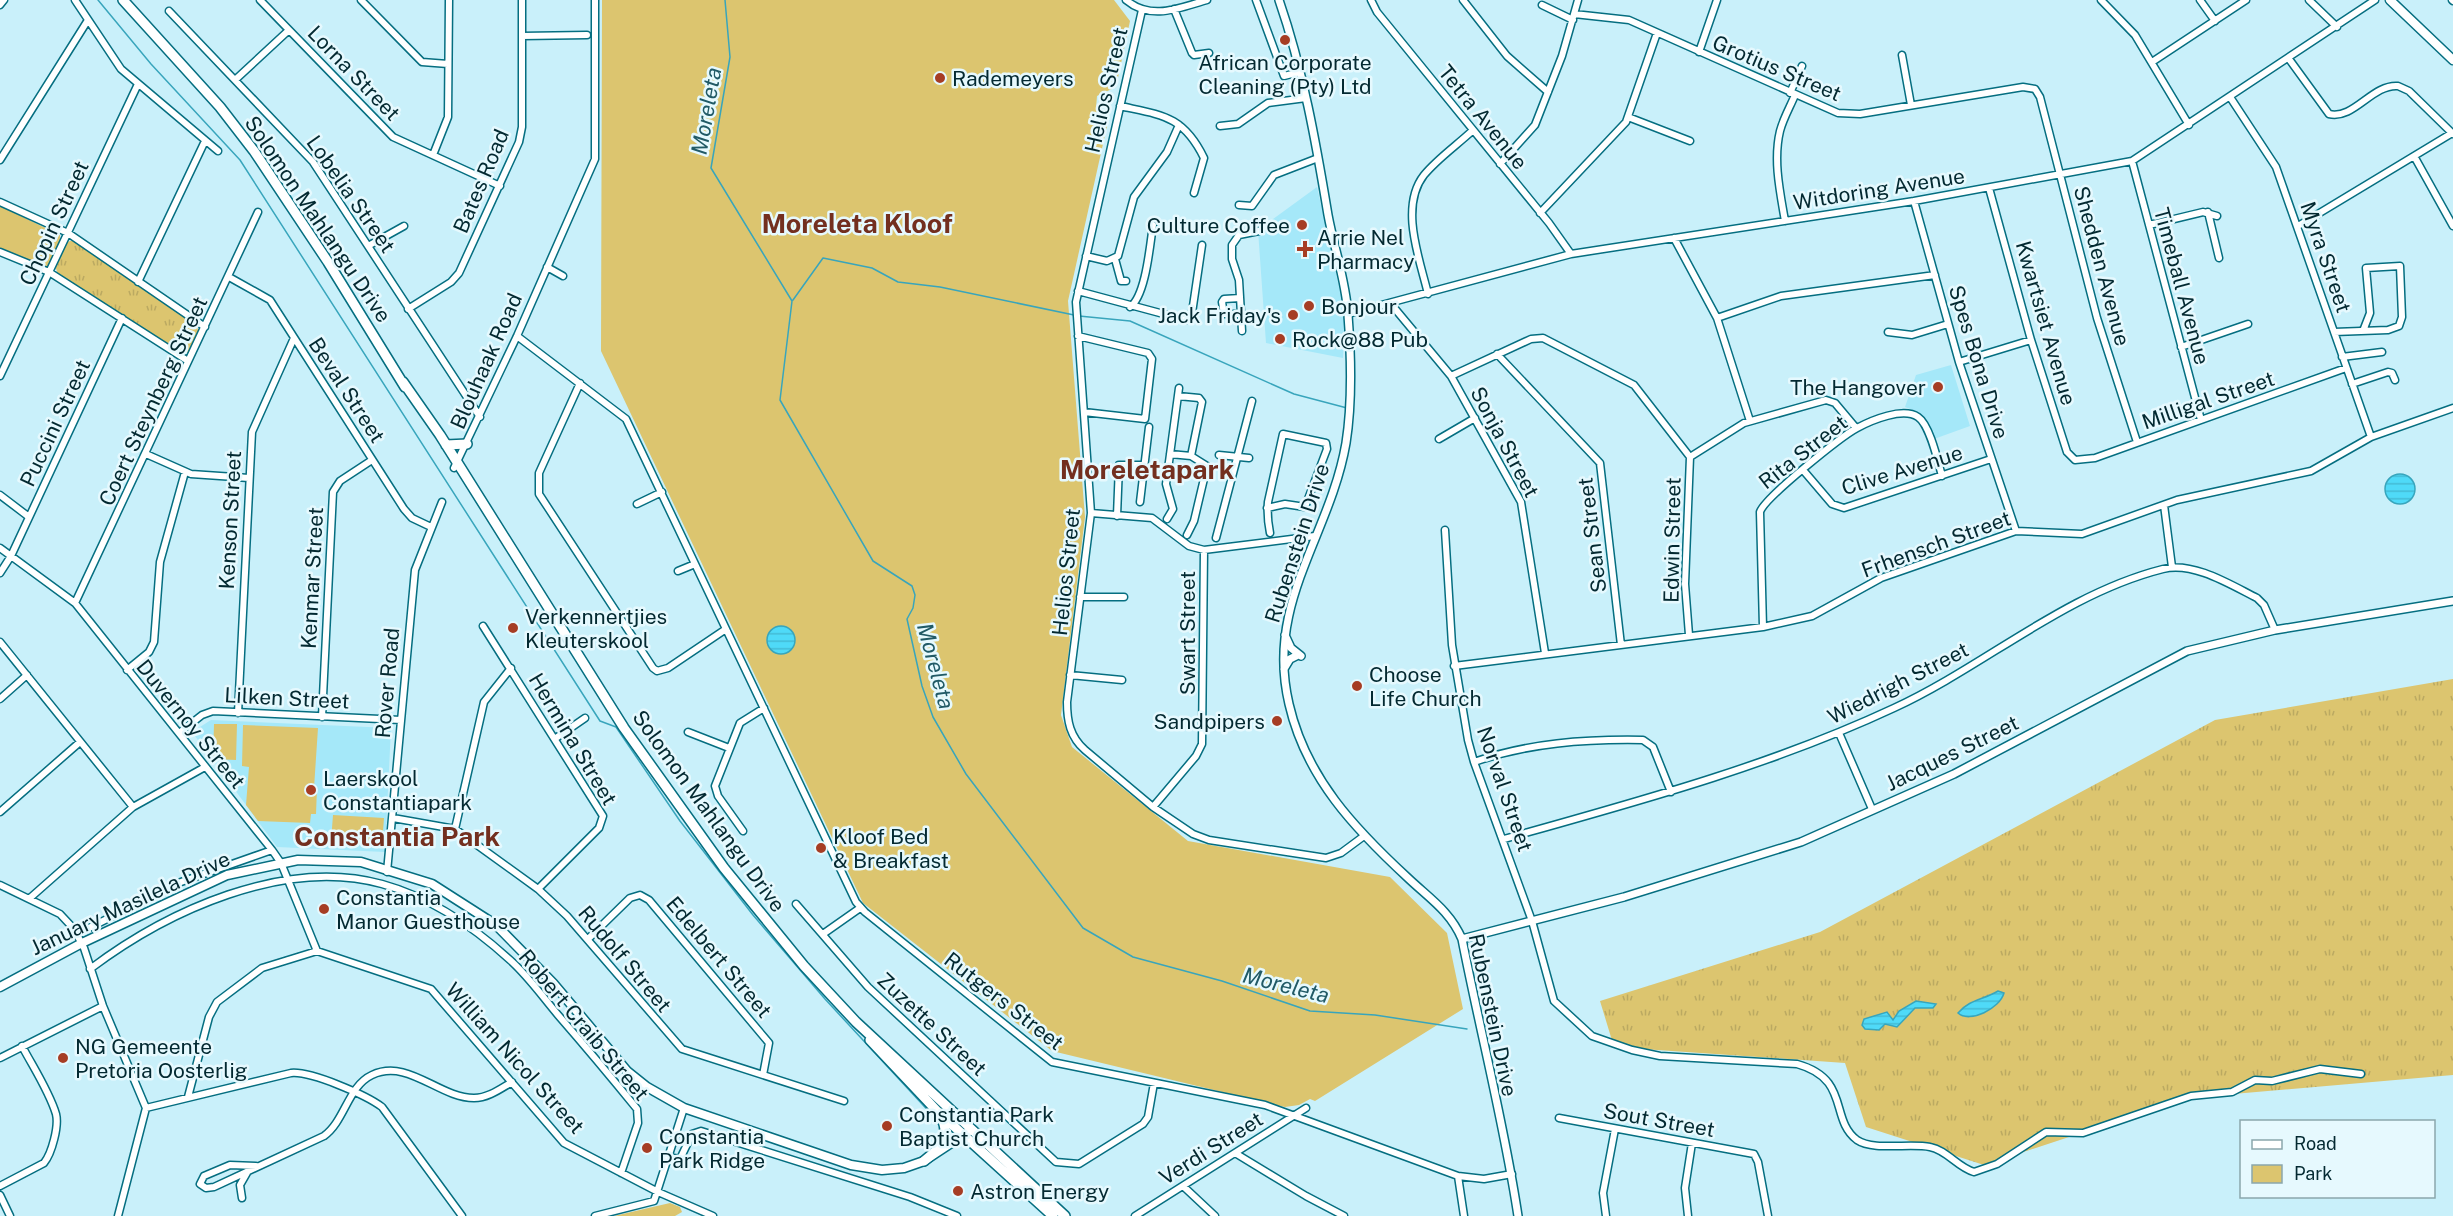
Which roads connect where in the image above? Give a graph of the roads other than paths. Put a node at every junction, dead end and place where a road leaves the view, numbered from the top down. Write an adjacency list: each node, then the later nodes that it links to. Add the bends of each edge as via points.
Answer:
1 (4, 0): 23 (street)
2 (75, 0): 29 (street)
3 (123, 0): 134 (main road, Solomon Mahlangu Drive, via 220,107 254,151)
4 (260, 0): 32 (street, Lorna Street)
5 (361, 0): 42 (street, via 422,62)
6 (448, 0): 42 (street)
7 (522, 0): 35 (street, Bates Road)
8 (595, 0): 96 (street, Blouhaak Road, via 595,159)
9 (1126, 0): 26 (street)
10 (1207, 0): 25 (street)
11 (1256, 0): 44 (street, via 1284,76)
12 (1279, 0): 44 (street, Rubenstein Drive)
13 (1371, 0): 58 (street, Tetra Avenue)
14 (1462, 0): 47 (street, via 1507,56)
15 (1578, 0): 28 (street)
16 (1717, 0): 36 (street)
17 (2101, 0): 41 (street, via 2136,35)
18 (2200, 0): 30 (street)
19 (2246, 0): 30 (street)
20 (2309, 0): 31 (street)
21 (2375, 0): 31 (street, Witdoring Avenue)
22 (2390, 0): 40 (main road)
23 (0, 5)
24 (1542, 5): 28 (street)
25 (1174, 9): 26 (street, via 1157,13); 37 (street, via 1194,55)
26 (1142, 10): 53 (street, Helios Street)
27 (169, 11): 45 (street, Lobelia Street)
28 (1573, 17): 33 (street, Grotius Street, via 1624,19); 47 (street)
29 (88, 20): 46 (street, via 118,66); 66 (street)
30 (2216, 21): 41 (street)
31 (2337, 27): 39 (street, Witdoring Avenue)
32 (289, 30): 45 (street); 63 (street, Lorna Street, via 387,131)
33 (1657, 33): 36 (street, Grotius Street); 54 (street)
34 (587, 35): 35 (street)
35 (522, 36): 70 (street, Bates Road, via 521,135)
36 (1699, 52): 48 (street, Grotius Street)
37 (1209, 53)
38 (1904, 57): 52 (street)
39 (2289, 59): 50 (street, Witdoring Avenue); 59 (street, via 2329,114 2341,115 2380,90 2398,86)
40 (2453, 60)
41 (2152, 62): 56 (street)
42 (448, 64): 63 (street, via 448,117)
43 (1802, 66): 48 (street)
44 (1300, 72): 51 (street, Rubenstein Drive)
45 (235, 80): 90 (street, Lobelia Street, via 309,157)
46 (138, 84): 60 (street); 87 (street, Chopin Street)
47 (1548, 92): 68 (street, via 1535,125)
48 (1793, 94): 52 (street, Grotius Street, via 1846,114); 80 (street, via 1778,144 1777,173)
49 (2040, 97): 52 (street, Grotius Street, via 2035,89 2023,87); 69 (street, Shedden Avenue)
50 (2230, 97): 56 (street, Witdoring Avenue); 84 (street, Myra Street, via 2271,159)
51 (1306, 98): 57 (street, via 1268,104 1239,124); 65 (street, Rubenstein Drive)
52 (1912, 105)
53 (1120, 106): 55 (street, via 1169,117); 93 (street, Helios Street)
54 (1628, 117): 61 (street); 78 (street)
55 (1179, 125): 72 (street, via 1204,158); 95 (street, via 1167,152 1134,197)
56 (2189, 125): 67 (street, Witdoring Avenue)
57 (1220, 126)
58 (1472, 130): 68 (street, Tetra Avenue); 104 (street, via 1426,173 1415,198 1413,219)
59 (2452, 133): 64 (street)
60 (205, 141): 62 (street); 102 (street)
61 (1690, 141)
62 (218, 151)
63 (433, 155): 70 (street, Lorna Street)
64 (2414, 156): 84 (street); 85 (street)
65 (1318, 158): 75 (street, via 1274,175 1252,206); 110 (street, Rubenstein Drive)
66 (0, 160)
67 (2132, 161): 69 (street, Witdoring Avenue); 82 (street, Timeball Avenue)
68 (1500, 164): 78 (street, Tetra Avenue)
69 (2060, 174): 71 (street, Witdoring Avenue); 150 (street, Shedden Avenue, via 2097,318)
70 (500, 186): 108 (street, Bates Road, via 456,278)
71 (1989, 188): 73 (street, Witdoring Avenue); 123 (street, Kwartsiet Avenue)
72 (1194, 193)
73 (1914, 201): 80 (street, Witdoring Avenue); 98 (street, Spes Bona Drive)
74 (0, 202): 87 (street)
75 (1239, 205)
76 (258, 212): 100 (street, Coert Steynberg Street)
77 (2208, 212): 79 (street); 82 (street); 94 (street)
78 (1540, 213): 92 (street, Tetra Avenue)
79 (2217, 216)
80 (1785, 221): 88 (street, Witdoring Avenue)
81 (1153, 225): 107 (street, via 1142,286)
82 (2149, 225): 124 (street, Timeball Avenue)
83 (404, 226): 90 (street)
84 (2298, 226): 119 (street, Myra Street)
85 (2453, 226)
86 (1259, 231): 105 (street, via 1239,235 1232,245)
87 (68, 233): 97 (street, Chopin Street); 102 (street)
88 (1674, 238): 92 (street, Witdoring Avenue); 112 (street)
89 (1202, 245): 107 (street, via 1189,319)
90 (368, 246): 108 (street, Lobelia Street)
91 (0, 252): 97 (street)
92 (1571, 254): 104 (street, Witdoring Avenue)
93 (1086, 256): 95 (street); 103 (street, Helios Street)
94 (2219, 258)
95 (1115, 259): 101 (street, via 1119,279)
96 (548, 267): 99 (street); 120 (street, Blouhaak Road)
97 (49, 273): 111 (street); 131 (street, Chopin Street)
98 (1935, 275): 112 (street, via 1781,296); 113 (street, Spes Bona Drive)
99 (563, 276)
100 (229, 277): 115 (street, Coert Steynberg Street); 122 (street, Beval Street, via 267,297)
101 (1126, 281)
102 (138, 282): 115 (street)
103 (1078, 291): 107 (street); 121 (street, Helios Street)
104 (1428, 294): 106 (street, Witdoring Avenue)
105 (1240, 298): 109 (street); 109 (street, via 1224,299 1223,311 1225,315)
106 (1391, 304): 110 (street, Witdoring Avenue); 132 (street, Sonja Street)
107 (1130, 307)
108 (408, 309): 142 (street, Lobelia Street)
109 (1241, 314): 116 (street)
110 (1348, 314): 185 (street, Rubenstein Drive, via 1346,440)
111 (122, 318): 128 (street); 178 (street, Puccini Street)
112 (1717, 318): 145 (street)
113 (1948, 324): 118 (street, via 1912,335); 129 (street, Spes Bona Drive)
114 (2248, 324): 124 (street)
115 (205, 327): 128 (street, Coert Steynberg Street)
116 (1242, 331)
117 (2363, 331): 117 (street, via 2394,329 2402,322 2400,266 2366,268 2370,313); 119 (street)
118 (1888, 332)
119 (2336, 332): 127 (street, Myra Street)
120 (517, 336): 135 (street, Rutgers Street); 142 (street, Blouhaak Road)
121 (1078, 336): 141 (street, Helios Street); 141 (street, via 1152,357 1145,419)
122 (294, 338): 161 (street, Beval Street); 168 (street, Kenson Street, via 253,428)
123 (2031, 340): 129 (street); 162 (street, Kwartsiet Avenue, via 2067,452)
124 (2181, 347): 144 (street, Timeball Avenue)
125 (2382, 352): 127 (street)
126 (1497, 354): 132 (street); 158 (street, via 1539,337 1626,380 1636,387); 205 (street, Sean Street, via 1600,463)
127 (2342, 357): 130 (street, Myra Street)
128 (188, 361): 153 (street, Coert Steynberg Street)
129 (1959, 362): 160 (street, Spes Bona Drive)
130 (2346, 368): 136 (street, Myra Street); 144 (street, Milligal Street)
131 (0, 376)
132 (1451, 376): 143 (street, Sonja Street)
133 (2394, 380): 136 (street, via 2390,372)
134 (403, 382): 152 (main road, Solomon Mahlangu Drive); 164 (main road, Solomon Mahlangu Drive)
135 (580, 383): 169 (street, Rutgers Street, via 626,419); 200 (street, via 539,473 539,494 648,664 657,671 668,668)
136 (2352, 384): 148 (street, Myra Street)
137 (1179, 388): 138 (street)
138 (1178, 396): 154 (street); 156 (street, via 1199,398 1202,402)
139 (1252, 401): 157 (street)
140 (2453, 408): 148 (street, Frhensch Street)
141 (1084, 412): 176 (street, Helios Street)
142 (480, 417): 151 (street, Blouhaak Road)
143 (1475, 418): 149 (street); 206 (street, Sonja Street, via 1522,507)
144 (2201, 420): 150 (street, Milligal Street)
145 (1750, 421): 147 (street, Edwin Street, via 1830,400); 158 (street, Edwin Street)
146 (1149, 427): 163 (street)
147 (1856, 428): 165 (street, Rita Street); 167 (street, Rita Street, via 1899,413 1916,416 1925,423)
148 (2371, 437): 174 (street, Frhensch Street, via 2311,471)
149 (1440, 440)
150 (2137, 442): 162 (street, Milligal Street)
151 (467, 444): 152 (main road); 164 (street, Blouhaak Road)
152 (446, 445): 164 (main road, Solomon Mahlangu Drive)
153 (146, 454): 166 (street); 197 (street, Coert Steynberg Street)
154 (1170, 454): 156 (street); 179 (street, via 1166,487 1173,509)
155 (1219, 455): 157 (street)
156 (1191, 456): 184 (street, via 1207,466)
157 (1237, 457): 159 (street); 186 (street)
158 (1690, 457): 203 (street, Edwin Street, via 1684,584)
159 (1249, 458)
160 (1991, 459): 167 (street, Clive Avenue); 182 (street, Spes Bona Drive)
161 (372, 460): 180 (street, Beval Street, via 408,514); 217 (street, Kenmar Street, via 340,481 333,492)
162 (2080, 462)
163 (1144, 465): 172 (street); 177 (street, via 1119,465)
164 (455, 466): 257 (main road, Solomon Mahlangu Drive, via 675,802 786,944)
165 (1803, 470): 167 (street, Clive Avenue, via 1840,508); 199 (street, Rita Street, via 1761,508)
166 (185, 472): 168 (street); 209 (street, via 160,562 154,642 149,652)
167 (1942, 476)
168 (249, 478): 216 (street, Kenson Street)
169 (662, 492): 173 (street); 190 (street, Rutgers Street)
170 (0, 495): 178 (street)
171 (442, 502): 180 (street, Rover Road)
172 (1140, 502)
173 (637, 504)
174 (2164, 505): 182 (street, Frhensch Street, via 2082,534); 191 (street)
175 (1267, 508): 175 (street, via 1284,433 1326,443 1305,507 1287,504); 183 (street)
176 (1091, 513): 177 (street); 194 (street, Helios Street)
177 (1117, 516): 188 (street, via 1156,520 1189,546)
178 (29, 517): 189 (street, Puccini Street)
179 (1167, 519)
180 (431, 527): 219 (street, Rover Road, via 415,570)
181 (1445, 530): 207 (street, Norval Street)
182 (2016, 531): 199 (street, Frhensch Street, via 1881,578 1812,616)
183 (1270, 533)
184 (1187, 536)
185 (1315, 536): 188 (street); 202 (street, Rubenstein Drive, via 1291,601)
186 (1216, 538)
187 (0, 548): 189 (street, Duvernoy Street)
188 (1204, 550): 230 (street, Swart Street, via 1202,744)
189 (11, 556): 193 (street, Puccini Street); 197 (street, Duvernoy Street)
190 (695, 564): 192 (street); 200 (street, Rutgers Street)
191 (2172, 567): 201 (street, Wiedrigh Street, via 2199,572 2257,598 2264,604); 222 (street, Wiedrigh Street, via 2125,581 2090,597 1924,694)
192 (678, 572)
193 (0, 573)
194 (1080, 597): 195 (street); 212 (street, Helios Street)
195 (1124, 597)
196 (2453, 601): 201 (street, Jacques Street)
197 (75, 603): 209 (street, Duvernoy Street)
198 (483, 626): 208 (street, Hermina Street)
199 (1763, 627): 203 (street, Frhensch Street)
200 (726, 629): 215 (street, Rutgers Street)
201 (2275, 630): 231 (street, Jacques Street, via 2187,651 1954,774)
202 (1284, 633): 210 (street, Rubenstein Drive); 210 (street, via 1300,656 1290,659)
203 (1689, 635): 205 (street, Frhensch Street)
204 (0, 642): 211 (street)
205 (1621, 645): 206 (street, Frhensch Street)
206 (1545, 653): 207 (street, Frhensch Street)
207 (1454, 666): 226 (street, Norval Street)
208 (511, 668): 223 (street, Hermina Street); 234 (street, via 484,702)
209 (127, 670): 221 (street, Duvernoy Street)
210 (1283, 670): 236 (street, Rubenstein Drive, via 1293,719 1316,774 1335,804)
211 (27, 675): 214 (street); 224 (street)
212 (1070, 675): 213 (street); 230 (street, Helios Street, via 1067,715 1075,739)
213 (1122, 680)
214 (0, 699)
215 (764, 708): 225 (street, via 740,723); 246 (street, Rutgers Street)
216 (238, 713): 217 (street, Lilken Street); 221 (street, Lilken Street, via 206,713)
217 (322, 717): 219 (street, Lilken Street)
218 (585, 718): 223 (street)
219 (400, 720): 233 (street, Rover Road)
220 (688, 732): 225 (street)
221 (178, 733): 227 (street, Duvernoy Street)
222 (1839, 733): 228 (street, Wiedrigh Street); 231 (street)
223 (556, 738): 243 (street, Hermina Street, via 604,819)
224 (80, 742): 229 (street); 232 (street)
225 (729, 748): 235 (street, via 715,789)
226 (1474, 762): 228 (street, via 1552,744 1642,740 1653,747); 237 (street, Norval Street)
227 (205, 767): 229 (street); 238 (street, Duvernoy Street)
228 (1671, 792): 237 (street, Wiedrigh Street)
229 (133, 807): 244 (street)
230 (1153, 807): 236 (street, Helios Street, via 1182,829 1209,840 1317,858 1336,856)
231 (1872, 809): 247 (street, Jacques Street, via 1779,849 1677,882)
232 (0, 812)
233 (393, 818): 234 (street, Rudolf Street); 240 (street, Rover Road)
234 (455, 829): 243 (street, Rudolf Street)
235 (743, 831)
236 (1364, 836): 251 (street, Rubenstein Drive, via 1445,911)
237 (1504, 839): 247 (street, Norval Street)
238 (272, 850): 239 (street, Duvernoy Street); 248 (street, via 181,882)
239 (281, 864): 240 (main road, January Masilela Drive, via 344,860); 241 (street, Duvernoy Street); 252 (main road, January Masilela Drive, via 218,878)
240 (387, 870): 268 (main road, January Masilela Drive, via 429,882 510,936 627,1071)
241 (288, 880): 253 (street, Duvernoy Street); 254 (street, Robert Craib Street, via 261,884 192,908 123,945); 282 (street, Robert Craib Street, via 341,878 387,885 445,911 508,958 637,1109 638,1123)
242 (0, 885): 244 (street)
243 (538, 889): 250 (street, Rudolf Street)
244 (30, 898): 252 (street, via 64,917)
245 (796, 904): 249 (street, Zuzette Street)
246 (860, 908): 249 (street); 263 (street, Rutgers Street, via 1046,1059 1059,1065)
247 (1532, 921): 251 (street, Jacques Street); 260 (street, Norval Street, via 1552,998 1592,1036 1660,1056 1797,1064 1828,1083 1852,1135 1859,1141 1870,1145 1933,1147 1974,1172 1997,1164 2046,1132 2083,1133 2191,1096 2232,1092 2255,1080 2272,1081 2320,1069)
248 (87, 929)
249 (823, 934): 263 (street, Zuzette Street, via 868,987 1056,1162 1079,1164 1143,1124 1148,1117)
250 (588, 939): 261 (street, Rudolf Street, via 678,1046); 261 (street, Edelbert Street, via 630,898 640,896 649,900 769,1043)
251 (1462, 939): 283 (street, Rubenstein Drive)
252 (83, 946): 254 (street); 255 (main road, January Masilela Drive)
253 (317, 951): 262 (street, William Nicol Street, via 431,989); 265 (street, via 262,968 216,1002)
254 (90, 969): 256 (street)
255 (0, 988)
256 (102, 1006): 258 (street); 267 (street)
257 (856, 1022): 270 (main road, Solomon Mahlangu Drive); 274 (main road, Solomon Mahlangu Drive)
258 (22, 1046): 259 (street); 285 (street, via 54,1110 56,1122 44,1163)
259 (0, 1058)
260 (2361, 1074)
261 (763, 1075): 266 (street, Rudolf Street)
262 (512, 1082): 264 (street, via 494,1093 472,1098 388,1070 365,1079); 282 (street, William Nicol Street, via 564,1143)
263 (1154, 1083): 271 (street, Rutgers Street)
264 (354, 1093): 265 (street, via 298,1072); 279 (street, via 327,1134); 292 (street, via 382,1107)
265 (188, 1097): 267 (street)
266 (844, 1101)
267 (146, 1108): 291 (street)
268 (684, 1108): 277 (street); 280 (main road, January Masilela Drive)
269 (1306, 1108): 271 (street, Verdi Street)
270 (937, 1111): 274 (main road, Solomon Mahlangu Drive); 278 (main road, via 945,1125 945,1137 939,1149)
271 (1294, 1114): 276 (street, Verdi Street); 284 (street, Rutgers Street)
272 (1559, 1118): 273 (street, Sout Street)
273 (1615, 1129): 275 (street, Sout Street); 303 (street, via 1603,1193)
274 (969, 1134): 278 (main road, January Masilela Drive); 280 (main road, January Masilela Drive, via 942,1157 909,1171 881,1173); 296 (main road, Solomon Mahlangu Drive); 297 (main road, Solomon Mahlangu Drive)
275 (1692, 1143): 304 (street, via 1684,1188); 305 (street, Sout Street, via 1754,1154)
276 (1235, 1153): 286 (street, Verdi Street); 300 (street)
277 (667, 1157): 287 (street); 295 (street, via 680,1159 692,1134 701,1131 910,1197)
278 (924, 1161): 280 (main road, January Masilela Drive, via 894,1170)
279 (256, 1166): 281 (street); 281 (street, via 227,1166 204,1176 200,1184 208,1188)
280 (854, 1166)
281 (248, 1170): 289 (street, via 240,1185)
282 (621, 1173): 287 (street, William Nicol Street)
283 (1512, 1174): 284 (street, Rutgers Street, via 1484,1179); 302 (street, Rubenstein Drive)
284 (1458, 1176): 301 (street)
285 (0, 1186)
286 (1183, 1186): 298 (street, Verdi Street); 299 (street)
287 (658, 1192): 293 (street, via 648,1204); 294 (street, William Nicol Street)
288 (0, 1195): 290 (street)
289 (242, 1198)
290 (10, 1216)
291 (118, 1216)
292 (462, 1216)
293 (595, 1216)
294 (713, 1216)
295 (957, 1216)
296 (1053, 1216)
297 (1065, 1216)
298 (1135, 1216)
299 (1215, 1216)
300 (1344, 1216)
301 (1464, 1216)
302 (1518, 1216)
303 (1606, 1216)
304 (1688, 1216)
305 (1768, 1216)

